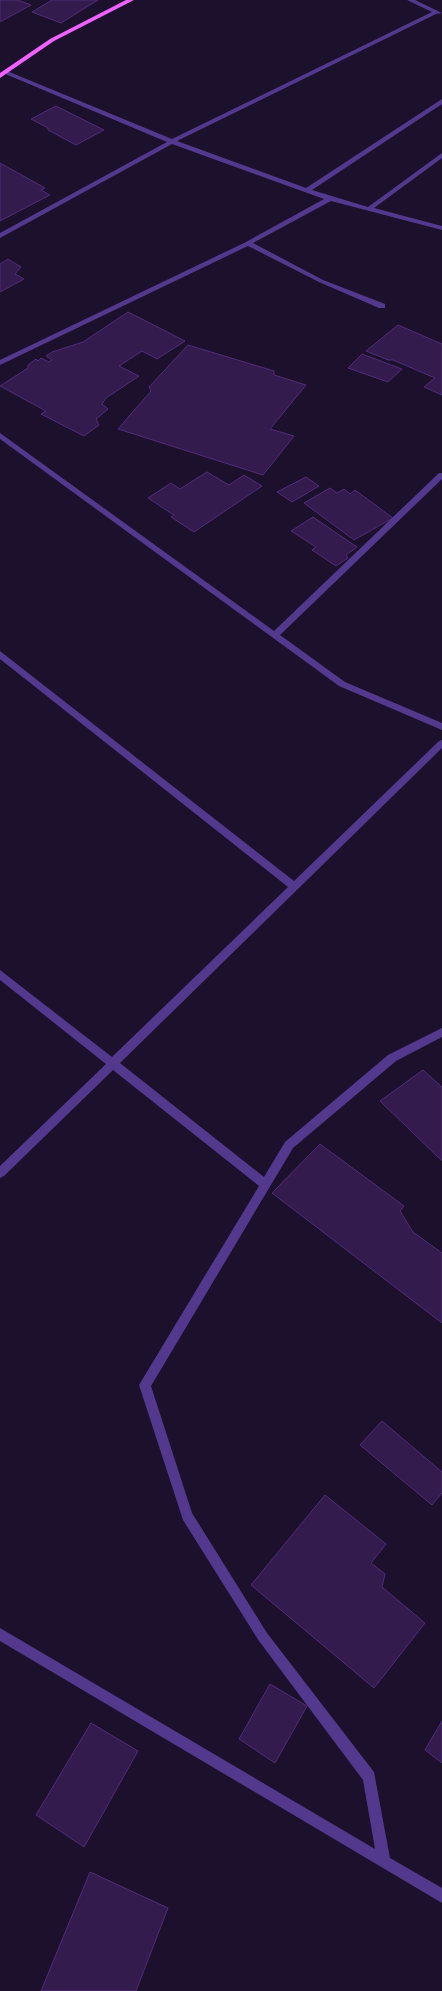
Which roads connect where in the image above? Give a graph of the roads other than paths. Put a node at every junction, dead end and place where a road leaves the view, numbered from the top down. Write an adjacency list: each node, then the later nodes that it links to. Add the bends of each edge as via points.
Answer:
1 (131, 0): 4 (main road, via 52,40)
2 (410, 0): 3 (street)
3 (439, 13): 6 (street)
4 (2, 74): 6 (street)
5 (442, 101): 8 (street)
6 (170, 142): 8 (street); 12 (street)
7 (442, 154): 10 (street)
8 (307, 191): 9 (street)
9 (330, 198): 10 (street); 13 (street)
10 (370, 209): 11 (street)
11 (442, 228)
12 (0, 236)
13 (248, 243): 14 (street, via 321,281); 15 (street)
14 (382, 306)
15 (0, 364)
16 (0, 435): 18 (street)
17 (442, 475): 18 (street)
18 (275, 635): 20 (street, via 342,684)
19 (0, 654): 22 (street)
20 (442, 727)
21 (442, 742): 22 (street)
22 (294, 887): 25 (street)
23 (0, 974): 25 (street)
24 (442, 1032): 27 (street, via 392,1058 289,1146)
25 (112, 1063): 26 (street); 27 (street)
26 (0, 1173)
27 (266, 1185): 29 (street, via 145,1385 187,1516 263,1637 369,1777)
28 (0, 1634): 29 (street)
29 (384, 1861): 30 (street)
30 (442, 1896)

